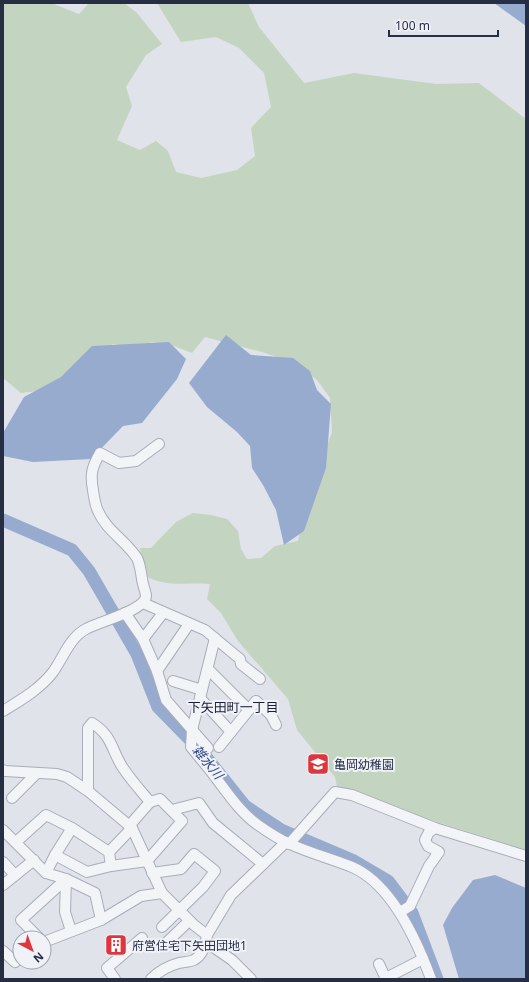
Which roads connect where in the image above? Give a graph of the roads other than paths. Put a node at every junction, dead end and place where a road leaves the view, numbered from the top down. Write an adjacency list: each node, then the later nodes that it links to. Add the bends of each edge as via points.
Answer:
1 (159, 444): 2 (street, via 136,461 119,463 100,453 92,465 91,480 98,511 137,558 146,597)
2 (143, 603): 3 (street); 4 (street)
3 (163, 613): 5 (street); 7 (street)
4 (125, 614): 7 (street); 14 (street, via 79,634 43,683 31,694)
5 (189, 624): 6 (street, via 205,630); 9 (street)
6 (215, 638): 8 (street); 10 (street)
7 (143, 639): 9 (street)
8 (208, 669): 12 (street); 13 (street)
9 (156, 671): 16 (street, via 166,700)
10 (260, 679)
11 (173, 681): 12 (street)
12 (201, 694): 16 (street); 17 (street)
13 (249, 710): 15 (street, via 256,701 271,715); 17 (street)
14 (3, 711)
15 (276, 725)
16 (192, 730): 19 (street); 31 (street, via 191,747 236,805 246,816)
17 (231, 732): 18 (street)
18 (219, 747)
19 (208, 748)
20 (4, 771): 21 (street)
21 (37, 773): 22 (street, via 57,774); 23 (street)
22 (88, 791): 24 (street, via 88,728 92,723 101,729 122,767); 26 (street)
23 (12, 798)
24 (150, 802): 25 (street, via 160,798); 26 (street)
25 (172, 810): 36 (street, via 182,821); 38 (street, via 199,803 213,823)
26 (130, 827): 32 (street); 36 (street)
27 (72, 828): 30 (street, via 46,815); 32 (street); 33 (street)
28 (435, 828): 31 (street, via 352,795 335,792); 34 (street); 47 (street, via 424,840 428,846 439,852 429,866 410,906)
29 (3, 830): 30 (street)
30 (16, 842): 35 (street)
31 (287, 843): 38 (street); 47 (street, via 354,868 371,879)
32 (109, 852): 39 (street)
33 (55, 855): 39 (street, via 87,872); 40 (street)
34 (526, 856)
35 (34, 860): 40 (street); 42 (street)
36 (147, 860): 39 (street); 41 (street)
37 (3, 862): 42 (street)
38 (263, 864): 55 (street, via 231,895)
39 (111, 866)
40 (46, 873): 43 (street)
41 (152, 873): 45 (street); 46 (street, via 181,869 194,854 215,872)
42 (15, 875): 44 (street)
43 (66, 880): 48 (street, via 95,893); 51 (street, via 21,920); 52 (street, via 65,912)
44 (3, 885)
45 (162, 893): 46 (street); 48 (street, via 141,896)
46 (179, 910): 49 (street); 50 (street)
47 (400, 912): 59 (street)
48 (101, 920): 52 (street)
49 (189, 921): 55 (street); 56 (street)
50 (162, 927)
51 (31, 930)
52 (71, 931): 54 (street)
53 (142, 938): 61 (street, via 107,968)
54 (52, 939)
55 (207, 939): 62 (street, via 201,953 194,960 165,968); 63 (street)
56 (166, 943)
57 (3, 951): 58 (street)
58 (12, 959)
59 (423, 959): 64 (street); 65 (street)
60 (379, 964): 64 (street)
61 (114, 979)
62 (151, 979)
63 (250, 979)
64 (386, 979)
65 (431, 979)

